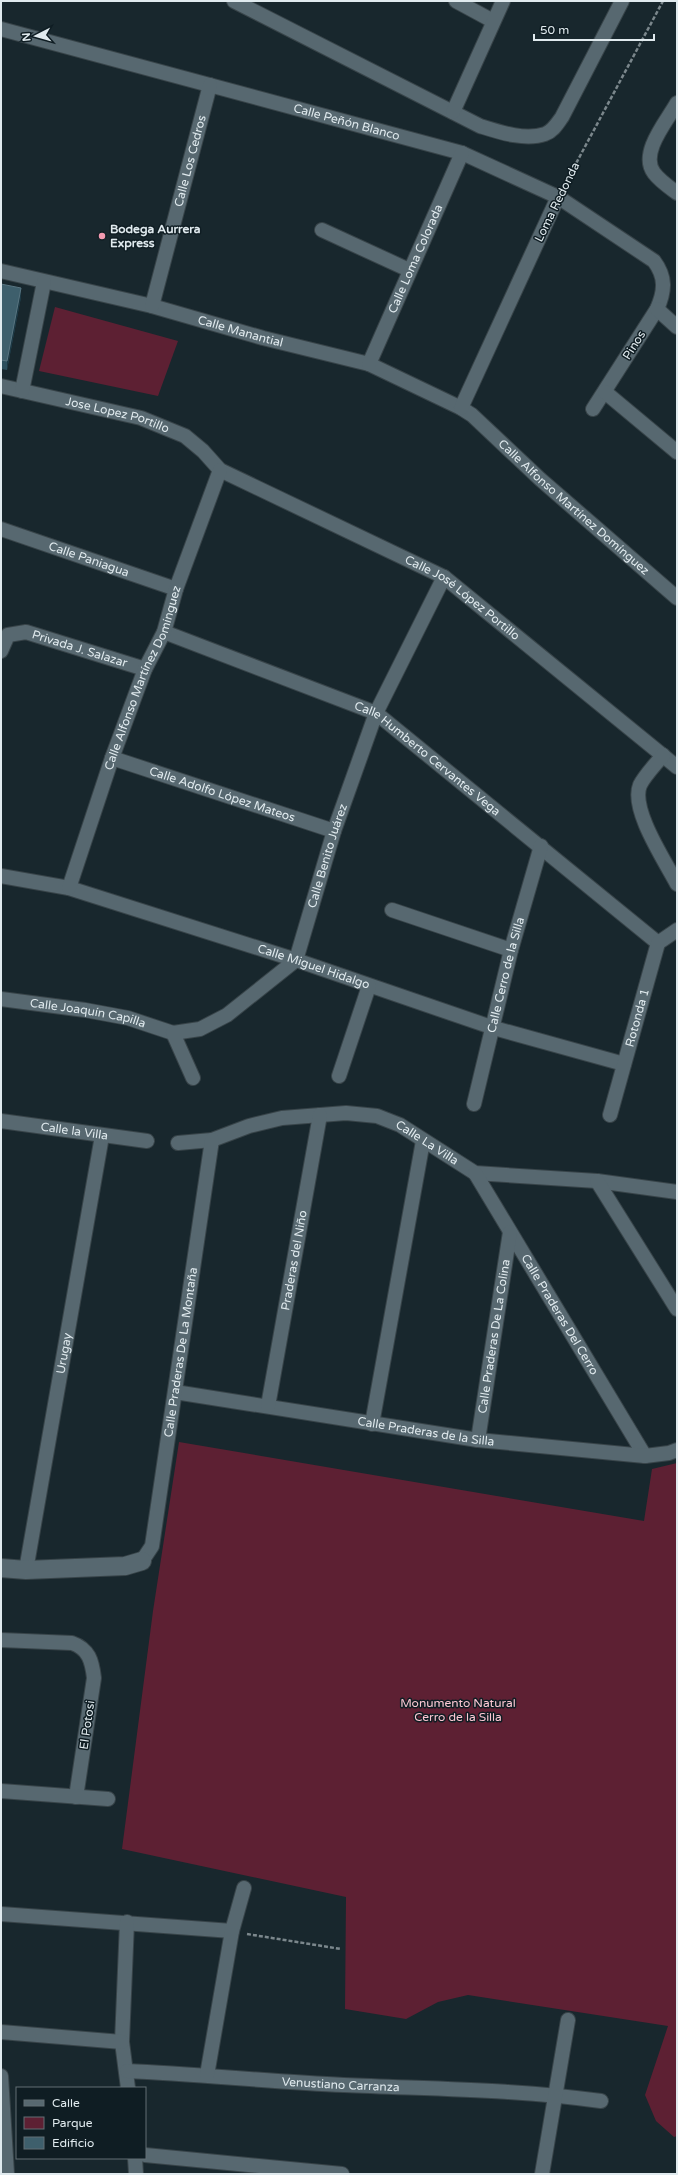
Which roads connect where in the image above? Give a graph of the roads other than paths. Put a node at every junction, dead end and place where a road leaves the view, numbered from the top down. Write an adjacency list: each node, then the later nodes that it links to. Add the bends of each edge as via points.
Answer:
1 (234, 1): 9 (street)
2 (456, 1): 5 (street)
3 (503, 1): 5 (street)
4 (622, 1): 9 (street, via 562,117 546,134 536,136 495,131)
5 (493, 21): 9 (street)
6 (1, 30): 7 (street, Calle Peñón Blanco)
7 (210, 85): 10 (street, Calle Peñón Blanco); 18 (street, Calle Los Cedros)
8 (677, 103): 11 (street, via 650,153 653,172)
9 (453, 112)
10 (462, 153): 12 (street, Calle Peñón Blanco); 14 (street, Calle Loma Colorada)
11 (677, 193)
12 (558, 198): 16 (street, Calle Peñón Blanco, via 654,260); 26 (street, Loma Redonda)
13 (322, 230): 14 (street)
14 (409, 270): 21 (street, Calle Loma Colorada)
15 (1, 271): 17 (street, Calle Manantial)
16 (663, 277): 19 (street, Pinos, via 664,293)
17 (44, 282): 18 (street, Calle Manantial); 23 (street)
18 (152, 306): 21 (street, Calle Manantial, via 263,338)
19 (657, 309): 20 (street); 24 (street, Pinos)
20 (677, 327)
21 (369, 364): 26 (street, Calle Manantial)
22 (1, 386): 23 (street, Jose Lopez Portillo)
23 (22, 391): 28 (street, Jose Lopez Portillo, via 141,418 185,436)
24 (605, 392): 25 (street, Pinos); 27 (street)
25 (592, 409)
26 (466, 412): 32 (street, Calle Alfonso Martínez Domínguez)
27 (677, 452)
28 (220, 470): 30 (street, Calle José López Portillo); 31 (street, Calle Alfonso Martínez Domínguez)
29 (1, 529): 31 (street, Calle Paniagua)
30 (444, 577): 36 (street, Calle Benito Juárez); 37 (street, Calle José López Portillo)
31 (176, 589): 33 (street, Calle Alfonso Martínez Domínguez)
32 (677, 598)
33 (164, 632): 35 (street, Calle Alfonso Martínez Domínguez); 36 (street, Calle Humberto Cervantes Vega)
34 (1, 651): 35 (street, Privada J. Salazar, via 8,635 26,632)
35 (145, 669): 38 (street, Calle Alfonso Martínez Domínguez)
36 (376, 713): 40 (street, Calle Benito Juárez); 41 (street, Calle Humberto Cervantes Vega)
37 (663, 755): 39 (street, Calle José López Portillo); 43 (street, via 640,784 637,799 640,813)
38 (112, 758): 40 (street, Calle Adolfo López Mateos); 44 (street, Calle Alfonso Martínez Domínguez)
39 (677, 767)
40 (334, 831): 49 (street, Calle Benito Juárez)
41 (541, 846): 47 (street, Calle Humberto Cervantes Vega); 48 (street, Calle Cerro de la Silla)
42 (1, 876): 44 (street, Calle Miguel Hidalgo)
43 (677, 884)
44 (69, 888): 49 (street, Calle Miguel Hidalgo)
45 (392, 910): 48 (street)
46 (677, 930): 47 (street)
47 (658, 943): 54 (street, Rotonda 1)
48 (511, 950): 52 (street, Calle Cerro de la Silla)
49 (296, 960): 50 (street, Calle Miguel Hidalgo); 53 (street, via 227,1015 200,1029)
50 (369, 986): 52 (street, Calle Miguel Hidalgo); 55 (street)
51 (1, 999): 53 (street, Calle Joaquín Capilla, via 128,1018)
52 (494, 1028): 54 (street, Calle Miguel Hidalgo); 57 (street, Calle Cerro de la Silla)
53 (173, 1033): 56 (street)
54 (624, 1064): 59 (street, Rotonda 1)
55 (339, 1076)
56 (193, 1078)
57 (474, 1104)
58 (320, 1115): 62 (street, Calle La Villa, via 282,1118 256,1124); 64 (street, Calle La Villa, via 346,1113 377,1116 400,1125); 72 (street, Praderas del Niño)
59 (610, 1115)
60 (1, 1121): 61 (street, Calle la Villa)
61 (102, 1136): 63 (street, Calle la Villa); 79 (street, Urugay)
62 (212, 1140): 65 (street, Calle La Villa); 71 (street, Calle Praderas De La Montaña)
63 (147, 1141)
64 (424, 1141): 66 (street, Calle La Villa); 73 (street)
65 (178, 1142)
66 (475, 1173): 67 (street, Calle La Villa); 69 (street, Calle Praderas Del Cerro)
67 (597, 1181): 68 (street, Calle La Villa); 70 (street)
68 (677, 1192)
69 (510, 1232): 74 (street, Calle Praderas De La Colina); 76 (street, Calle Praderas Del Cerro)
70 (677, 1309)
71 (175, 1392): 72 (street, Calle Praderas de la Silla); 77 (street, Calle Praderas De La Montaña, via 152,1546)
72 (268, 1406): 73 (street, Calle Praderas de la Silla)
73 (372, 1424): 74 (street, Calle Praderas de la Silla)
74 (478, 1440): 76 (street, Calle Praderas de la Silla)
75 (677, 1450): 76 (street, Calle Praderas de la Silla)
76 (645, 1456)
77 (142, 1561): 79 (street, via 125,1566)
78 (1, 1568): 79 (street)
79 (26, 1570)
80 (1, 1640): 82 (street, El Potosi, via 72,1643 80,1646 88,1654 94,1678)
81 (1, 1791): 82 (street)
82 (76, 1796): 83 (street)
83 (108, 1799)
84 (244, 1888): 87 (street)
85 (1, 1914): 86 (street)
86 (127, 1922): 87 (street); 90 (street)
87 (232, 1931): 92 (street)
88 (568, 2020): 95 (street)
89 (1, 2032): 90 (street)
90 (122, 2042): 91 (street)
91 (127, 2071): 92 (street, Venustiano Carranza); 94 (street)
92 (207, 2075): 95 (street, Venustiano Carranza, via 342,2085)
93 (1, 2076): 97 (street)
94 (128, 2087)
95 (555, 2094): 96 (street, Venustiano Carranza); 103 (street)
96 (601, 2101)
97 (2, 2119): 100 (street)
98 (146, 2155): 102 (street)
99 (135, 2159): 101 (street)
100 (7, 2174)
101 (136, 2174)
102 (342, 2174)
103 (542, 2174)

